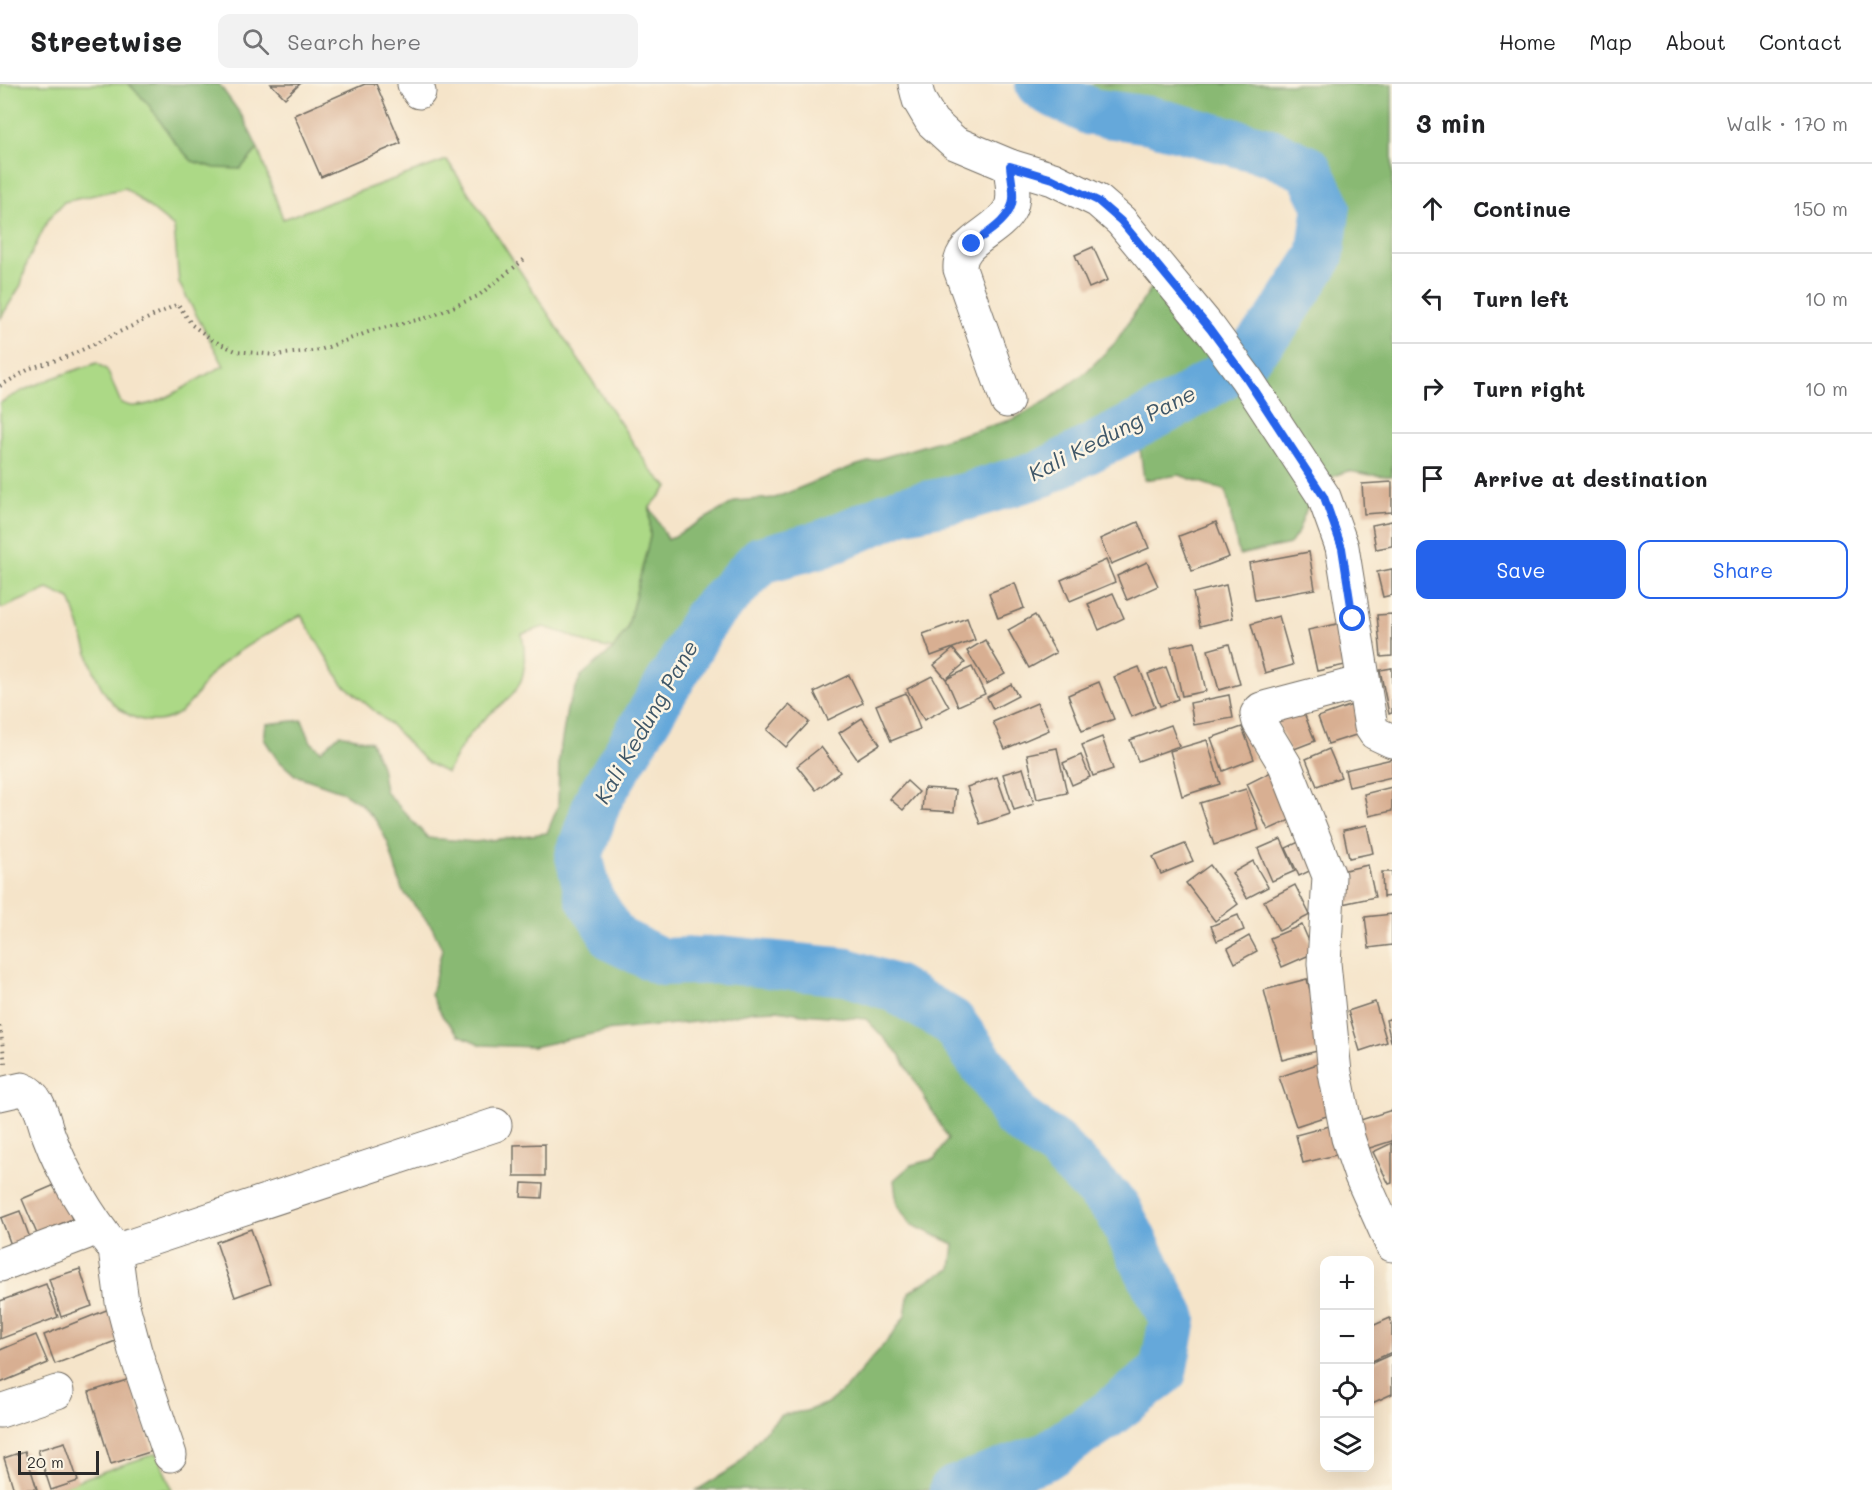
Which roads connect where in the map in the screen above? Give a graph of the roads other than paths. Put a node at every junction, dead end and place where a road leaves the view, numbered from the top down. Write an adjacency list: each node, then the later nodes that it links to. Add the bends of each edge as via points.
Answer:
1 (915, 84): 2 (street, via 932,122 955,143)
2 (1010, 166): 3 (street, via 1010,210 960,260); 4 (street, via 1053,179 1098,201 1121,221 1246,378 1324,497 1342,548)
3 (1007, 401)
4 (1363, 682): 5 (street, via 1371,727); 9 (street, via 1261,709 1257,714 1285,765 1329,876 1324,963 1335,1073 1354,1157)
5 (1392, 741)
6 (3, 1093): 10 (street, via 22,1089 31,1094 74,1186)
7 (495, 1125): 10 (street)
8 (86, 1233): 11 (street)
9 (1392, 1245)
10 (115, 1249): 14 (street, via 122,1302 135,1351)
11 (0, 1265)
12 (57, 1392): 13 (street)
13 (0, 1411)
14 (170, 1455)

